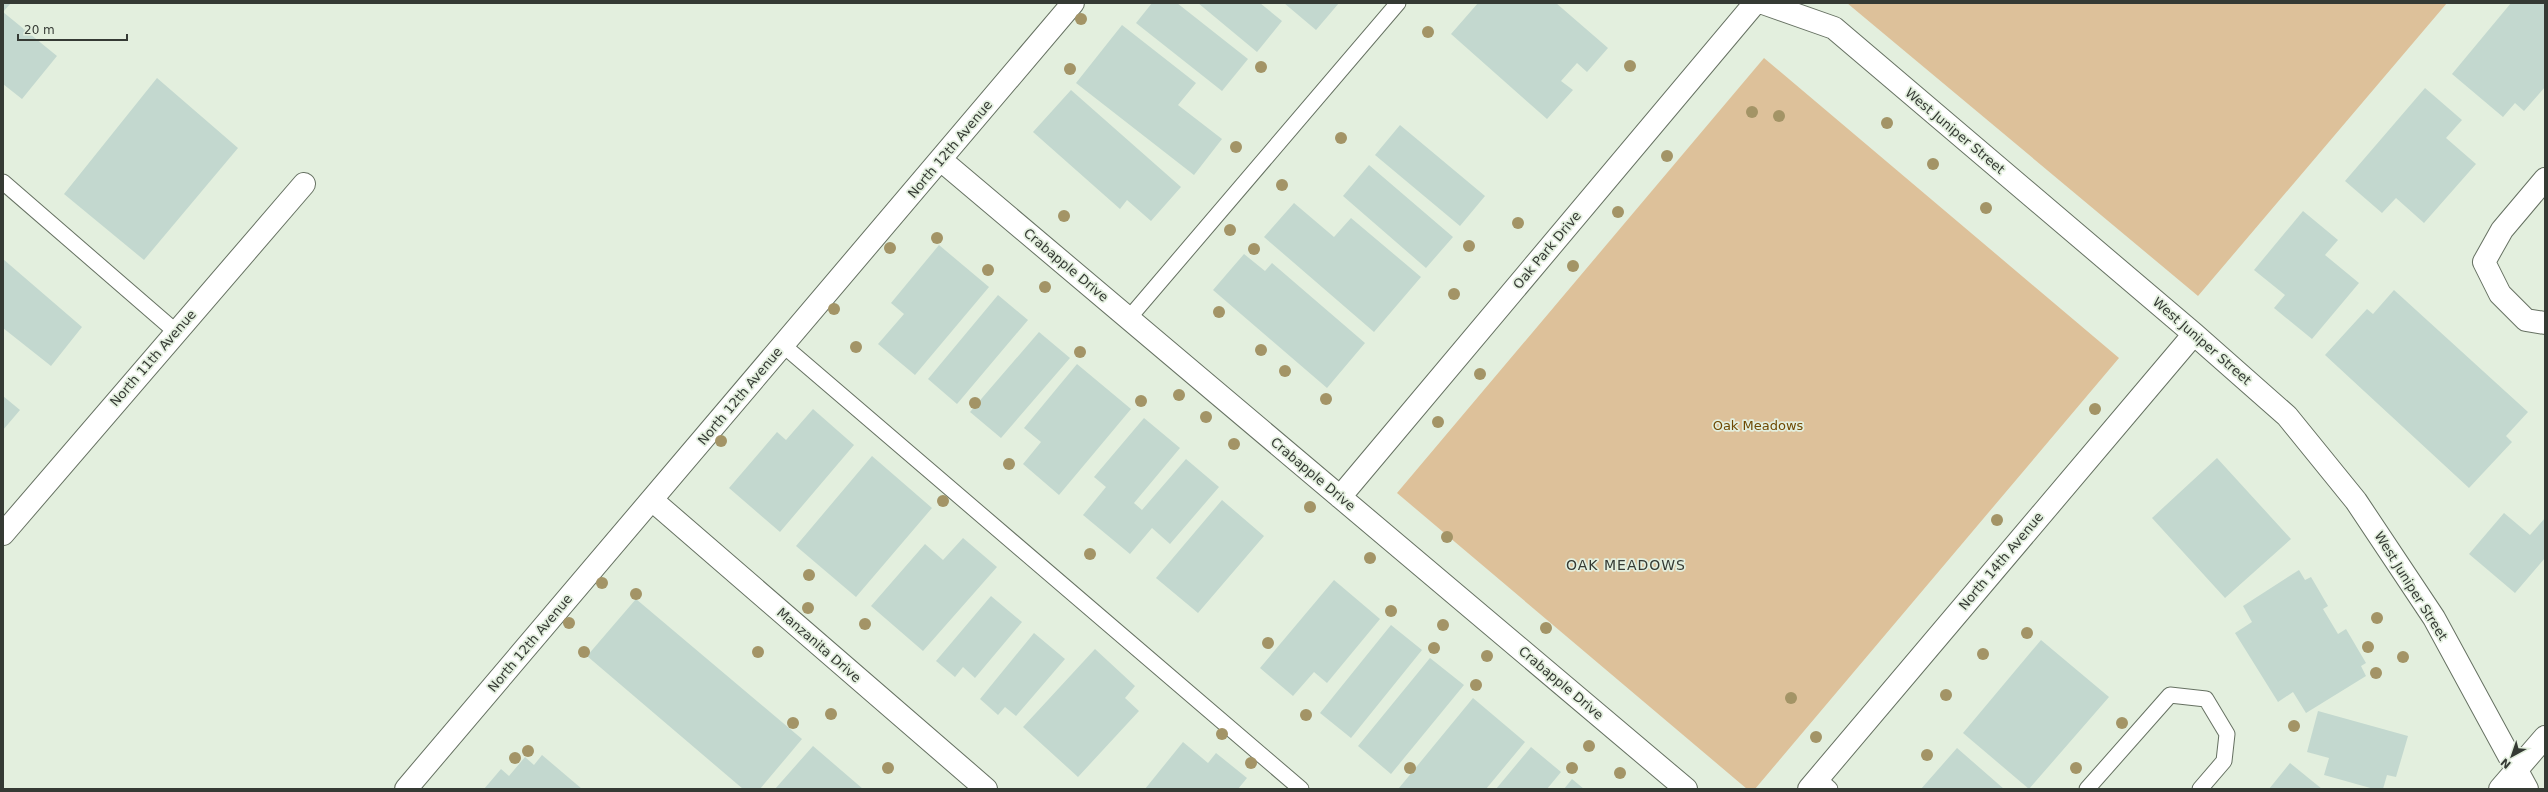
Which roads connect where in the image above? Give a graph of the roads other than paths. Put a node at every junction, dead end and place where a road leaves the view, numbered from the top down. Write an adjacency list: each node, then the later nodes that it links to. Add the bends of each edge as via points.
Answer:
1 (1073, 3): 5 (street, North 12th Avenue)
2 (1398, 3): 9 (lane)
3 (1755, 3): 14 (street, Oak Park Drive)
4 (1763, 3): 12 (street, West Juniper Street, via 1834,28)
5 (941, 160): 9 (street, Crabapple Drive); 13 (street, North 12th Avenue)
6 (2545, 180): 10 (street, via 2502,230 2484,262 2500,294 2526,320)
7 (3, 182): 11 (lane)
8 (304, 184): 11 (street, North 11th Avenue)
9 (1129, 318): 14 (street, Crabapple Drive)
10 (2545, 323)
11 (175, 331): 16 (street, North 11th Avenue)
12 (2194, 334): 18 (street, West Juniper Street, via 2287,416 2356,500 2434,618); 19 (street, North 14th Avenue)
13 (784, 346): 15 (street, North 12th Avenue); 22 (lane)
14 (1340, 497): 23 (street, Crabapple Drive)
15 (652, 500): 20 (street, North 12th Avenue); 21 (street, Manzanita Drive)
16 (3, 534)
17 (2545, 737): 18 (street)
18 (2516, 771): 26 (street); 27 (street, West Juniper Street)
19 (1819, 785)
20 (406, 789)
21 (986, 789)
22 (1302, 789)
23 (1686, 789)
24 (2087, 789): 25 (lane, via 2170,695 2206,699 2227,734 2224,761)
25 (2200, 789)
26 (2500, 789)
27 (2527, 789)

